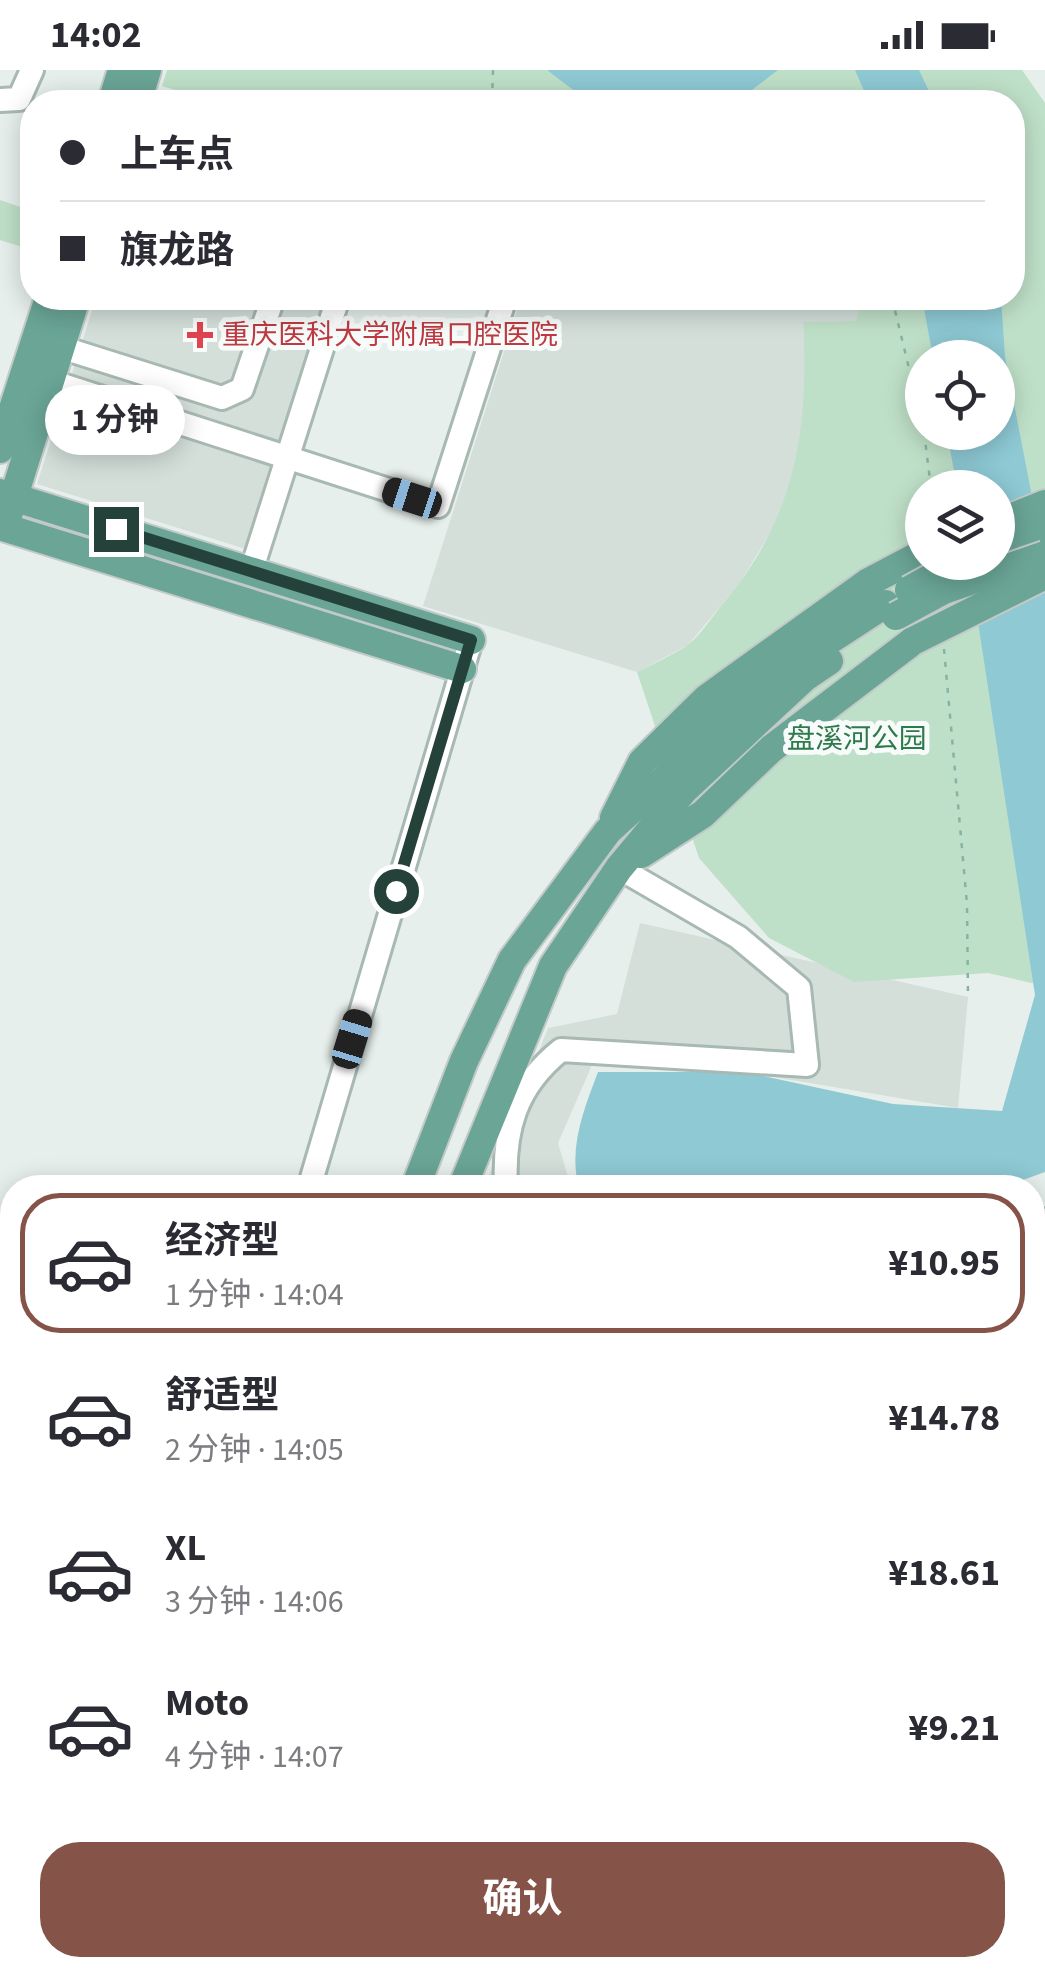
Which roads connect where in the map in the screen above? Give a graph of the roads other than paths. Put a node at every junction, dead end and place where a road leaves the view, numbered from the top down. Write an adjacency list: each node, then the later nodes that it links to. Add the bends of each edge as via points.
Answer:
1 (45, 310): 8 (main road)
2 (72, 310): 6 (main road)
3 (269, 310): 6 (street, via 242,389 222,398)
4 (334, 310): 9 (street)
5 (501, 310): 9 (street, via 438,506)
6 (60, 347): 7 (main road)
7 (50, 381): 9 (street); 10 (main road)
8 (0, 449)
9 (288, 457): 17 (street)
10 (7, 495): 14 (main road); 17 (main road)
11 (1045, 504): 12 (main road)
12 (1015, 516)
13 (1045, 531): 15 (main road)
14 (2, 532): 23 (main road)
15 (1015, 542)
16 (1045, 556): 21 (main road, bridge, via 944,590)
17 (252, 572): 22 (main road)
18 (905, 574): 21 (main road)
19 (1045, 575): 24 (main road, bridge, via 913,642 771,749 703,814)
20 (924, 580): 21 (main road, bridge)
21 (882, 601): 24 (main road, via 684,790); 26 (main road, via 715,722 608,831 512,960)
22 (471, 640): 23 (street)
23 (462, 669): 25 (street)
24 (619, 868): 27 (main road, via 552,966); 28 (street, via 738,937 800,988 807,1065 560,1050 535,1071 515,1110)
25 (312, 1175)
26 (420, 1175)
27 (467, 1175)
28 (506, 1175)

